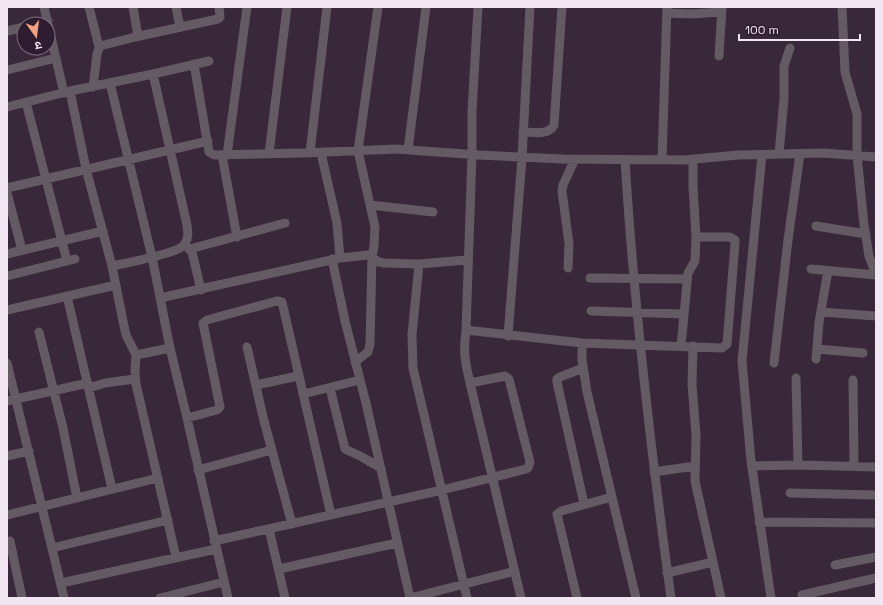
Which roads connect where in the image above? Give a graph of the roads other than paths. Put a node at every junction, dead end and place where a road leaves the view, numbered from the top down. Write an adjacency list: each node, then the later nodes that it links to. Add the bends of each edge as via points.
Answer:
1 (89, 7): 18 (street)
2 (133, 7): 17 (street)
3 (176, 7): 16 (street)
4 (219, 7): 16 (street, via 218,19)
5 (247, 7): 41 (street)
6 (287, 7): 38 (street)
7 (328, 7): 36 (street)
8 (378, 7): 35 (street)
9 (426, 7): 34 (street)
10 (478, 7): 42 (street)
11 (530, 7): 31 (street)
12 (562, 7): 31 (street, via 554,125 544,133)
13 (842, 7): 44 (street, via 845,72 857,114)
14 (722, 9): 15 (street, via 692,14); 20 (street)
15 (667, 10): 51 (street)
16 (180, 27): 17 (street)
17 (138, 36): 18 (street)
18 (99, 47): 27 (street)
19 (790, 48): 39 (street, via 784,66)
20 (718, 56)
21 (56, 58): 24 (street); 28 (street)
22 (210, 61): 23 (street)
23 (194, 64): 25 (street); 32 (street)
24 (7, 70)
25 (152, 74): 26 (street); 33 (street)
26 (110, 83): 27 (street); 47 (street)
27 (93, 87): 28 (street)
28 (67, 92): 29 (street); 52 (street)
29 (26, 102): 30 (street); 53 (street)
30 (7, 107)
31 (523, 132): 46 (street)
32 (208, 141): 33 (street); 41 (street, via 210,153)
33 (171, 150): 47 (street); 65 (street, via 188,225)
34 (408, 150): 35 (street); 42 (street)
35 (358, 151): 37 (street); 56 (street)
36 (310, 153): 37 (street); 38 (street)
37 (321, 153): 71 (street, via 337,223)
38 (269, 154): 41 (street)
39 (779, 154): 40 (street); 43 (street)
40 (800, 154): 44 (street); 106 (street)
41 (225, 155): 62 (street)
42 (472, 155): 46 (street); 72 (street)
43 (762, 155): 49 (street); 128 (street, via 742,361)
44 (856, 155): 45 (street); 61 (street)
45 (876, 157)
46 (522, 158): 48 (street); 95 (street)
47 (128, 159): 52 (street); 69 (street)
48 (575, 159): 50 (street); 75 (street, via 562,191 569,244)
49 (693, 159): 51 (street); 63 (street)
50 (625, 160): 51 (street); 81 (street)
51 (662, 160)
52 (86, 169): 53 (street); 60 (street)
53 (47, 178): 54 (street); 64 (street)
54 (7, 188)
55 (7, 193): 66 (street)
56 (370, 205): 57 (street); 70 (street, via 375,227)
57 (433, 212)
58 (285, 223): 62 (street)
59 (816, 226): 61 (street)
60 (103, 231): 64 (street); 74 (street)
61 (866, 234): 67 (street)
62 (237, 236): 65 (street)
63 (696, 237): 82 (street, via 695,261); 99 (street, via 730,237 735,240 736,246 727,344 722,348)
64 (62, 241): 66 (street); 79 (street, via 71,260)
65 (187, 247): 69 (street); 84 (street, via 194,259)
66 (22, 250): 68 (street)
67 (872, 252): 78 (street)
68 (7, 254)
69 (152, 257): 74 (street); 86 (street)
70 (372, 257): 71 (street, via 363,255); 73 (street, via 384,263); 104 (street, via 370,348)
71 (336, 258): 84 (street); 104 (street, via 345,321)
72 (467, 260): 73 (street); 93 (street)
73 (419, 264): 136 (street, via 412,334 413,368)
74 (112, 266): 83 (street)
75 (568, 268)
76 (811, 269): 77 (street)
77 (828, 271): 78 (street); 89 (street)
78 (876, 275)
79 (7, 276)
80 (590, 278): 81 (street)
81 (633, 279): 82 (street); 90 (street)
82 (687, 279): 91 (street)
83 (116, 285): 85 (street); 103 (street, via 126,335)
84 (201, 290): 86 (street)
85 (67, 296): 87 (street); 114 (street)
86 (160, 298): 101 (street)
87 (7, 310)
88 (591, 311): 90 (street)
89 (821, 312): 92 (street); 102 (street, via 817,354)
90 (637, 313): 91 (street); 97 (street)
91 (684, 314): 98 (street)
92 (876, 316)
93 (466, 330): 95 (street); 113 (street, via 464,354)
94 (39, 332): 117 (street)
95 (508, 336): 96 (street)
96 (582, 343): 97 (street); 107 (street)
97 (640, 345): 98 (street); 132 (street)
98 (681, 346): 99 (street)
99 (693, 346): 127 (street)
100 (247, 347): 115 (street)
101 (170, 348): 103 (street); 121 (street)
102 (863, 353)
103 (136, 355): 110 (street)
104 (356, 362): 111 (street)
105 (7, 363): 119 (street)
106 (774, 363)
107 (583, 368): 139 (street); 142 (street, via 560,377 557,382)
108 (298, 376): 115 (street); 118 (street); 121 (street, via 282,302 277,301 207,320 203,326 220,407)
109 (796, 378): 125 (street)
110 (135, 379): 114 (street); 134 (street)
111 (360, 380): 116 (street); 130 (street)
112 (853, 380): 126 (street)
113 (470, 382): 133 (street); 133 (street, via 508,377 530,462 526,469)
114 (89, 385): 117 (street); 135 (street)
115 (256, 385): 122 (street)
116 (330, 388): 118 (street); 130 (street, via 344,449)
117 (54, 390): 119 (street); 140 (street)
118 (302, 394): 144 (street)
119 (16, 399): 120 (street); 123 (street)
120 (7, 401)
121 (187, 418): 131 (street)
122 (272, 450): 131 (street); 149 (street)
123 (29, 451): 124 (street); 143 (street)
124 (7, 456)
125 (798, 464): 126 (street); 128 (street)
126 (854, 465): 129 (street)
127 (695, 466): 132 (street); 157 (street, via 697,491)
128 (752, 466): 147 (street)
129 (876, 467)
130 (381, 468): 141 (street)
131 (198, 470): 153 (street)
132 (654, 472): 161 (street)
133 (492, 477): 136 (street); 160 (street)
134 (158, 478): 135 (street); 146 (street)
135 (112, 489): 140 (street)
136 (442, 490): 141 (street); 165 (street)
137 (790, 493): 138 (street)
138 (876, 495)
139 (612, 497): 142 (street); 176 (street)
140 (78, 498): 143 (street)
141 (388, 501): 144 (street); 152 (street)
142 (584, 504): 175 (street, via 561,510 557,514)
143 (41, 506): 145 (street); 154 (street)
144 (331, 514): 149 (street)
145 (7, 515)
146 (168, 520): 154 (street); 156 (street)
147 (759, 522): 148 (street); 179 (street)
148 (876, 523)
149 (292, 524): 150 (street)
150 (269, 529): 153 (street); 159 (street)
151 (10, 541): 167 (street)
152 (397, 543): 159 (street); 172 (street)
153 (215, 545): 156 (street); 163 (street)
154 (52, 548): 164 (street)
155 (876, 556): 158 (street)
156 (176, 557): 164 (street)
157 (713, 562): 161 (street); 178 (street)
158 (835, 565)
159 (279, 569): 171 (street)
160 (515, 571): 165 (street); 174 (street)
161 (667, 573): 177 (street)
162 (876, 578): 166 (street)
163 (224, 582): 169 (street); 170 (street)
164 (61, 583): 168 (street)
165 (464, 584): 172 (street); 173 (street)
166 (802, 595)
167 (22, 598)
168 (64, 598)
169 (160, 598)
170 (228, 598)
171 (285, 598)
172 (410, 598)
173 (467, 598)
174 (521, 598)
175 (577, 598)
176 (636, 598)
177 (671, 598)
178 (721, 598)
179 (771, 598)

